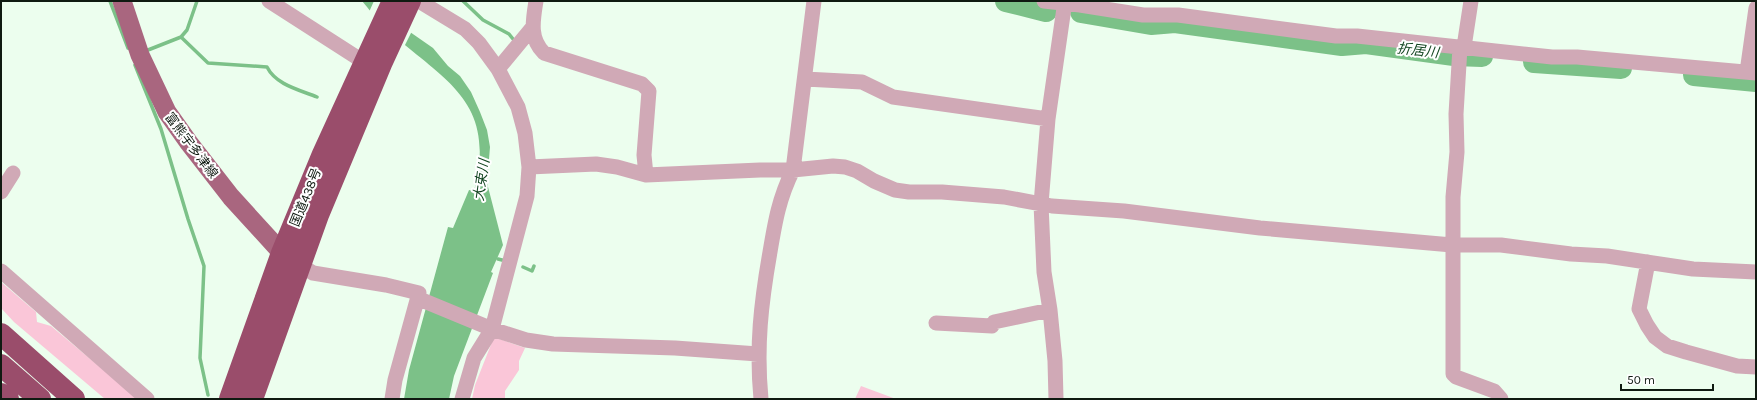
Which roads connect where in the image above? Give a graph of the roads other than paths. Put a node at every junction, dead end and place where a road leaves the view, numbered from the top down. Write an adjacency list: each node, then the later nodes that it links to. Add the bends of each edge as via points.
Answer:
1 (122, 1): 26 (main road, 富熊宇多津線, via 140,55 167,112 231,196)
2 (269, 1): 14 (street)
3 (393, 1): 14 (highway, 国道438号)
4 (410, 1): 14 (highway, 国道438号)
5 (419, 1): 15 (street, via 465,30 479,43)
6 (536, 1): 12 (street)
7 (814, 1): 17 (street)
8 (1044, 1): 10 (street)
9 (1471, 1): 13 (street)
10 (1065, 2): 13 (street, via 1142,15 1178,15); 18 (street)
11 (1756, 8): 16 (street)
12 (532, 28): 15 (street); 22 (street, via 534,39 544,53 642,84 649,91 644,155)
13 (1461, 51): 16 (street, via 1577,57); 25 (street, via 1456,114 1457,152)
14 (371, 61): 26 (highway, 国道438号, via 323,154)
15 (498, 69): 19 (street, via 518,107 525,133)
16 (1751, 73)
17 (805, 79): 18 (street, via 862,82 893,97); 20 (street)
18 (1048, 119): 24 (street)
19 (529, 167): 22 (street, via 596,164); 34 (street, via 527,196)
20 (793, 170): 22 (street); 24 (street, via 845,167 895,190 1004,197); 36 (street, via 777,209 762,297)
21 (13, 173): 23 (street)
22 (646, 176)
23 (1, 192)
24 (1041, 204): 25 (street, via 1124,211 1260,228); 31 (street, via 1044,265)
25 (1452, 245): 27 (street, via 1501,245); 51 (street, via 1453,374 1494,391)
26 (291, 259): 30 (street, via 314,273 386,284 419,293); 45 (highway, 国道438号); 46 (highway, 国道438号)
27 (1648, 262): 29 (street, via 1693,269); 39 (street, via 1639,309 1655,337 1667,346 1686,352 1738,366)
28 (1, 271): 44 (street)
29 (1756, 272)
30 (419, 298): 34 (street); 47 (street, via 394,380)
31 (1050, 310): 33 (street, via 994,322 992,326); 50 (street)
32 (1, 322): 38 (highway)
33 (936, 323)
34 (485, 326): 36 (street, via 526,340 553,344); 48 (street)
35 (1, 334): 38 (highway)
36 (758, 354): 49 (street)
37 (1, 365): 42 (highway)
38 (36, 366): 43 (highway)
39 (1756, 367)
40 (1, 394): 41 (highway)
41 (8, 399)
42 (40, 399)
43 (74, 399)
44 (147, 399)
45 (230, 399)
46 (252, 399)
47 (392, 399)
48 (462, 399)
49 (762, 399)
50 (1056, 399)
51 (1501, 399)

